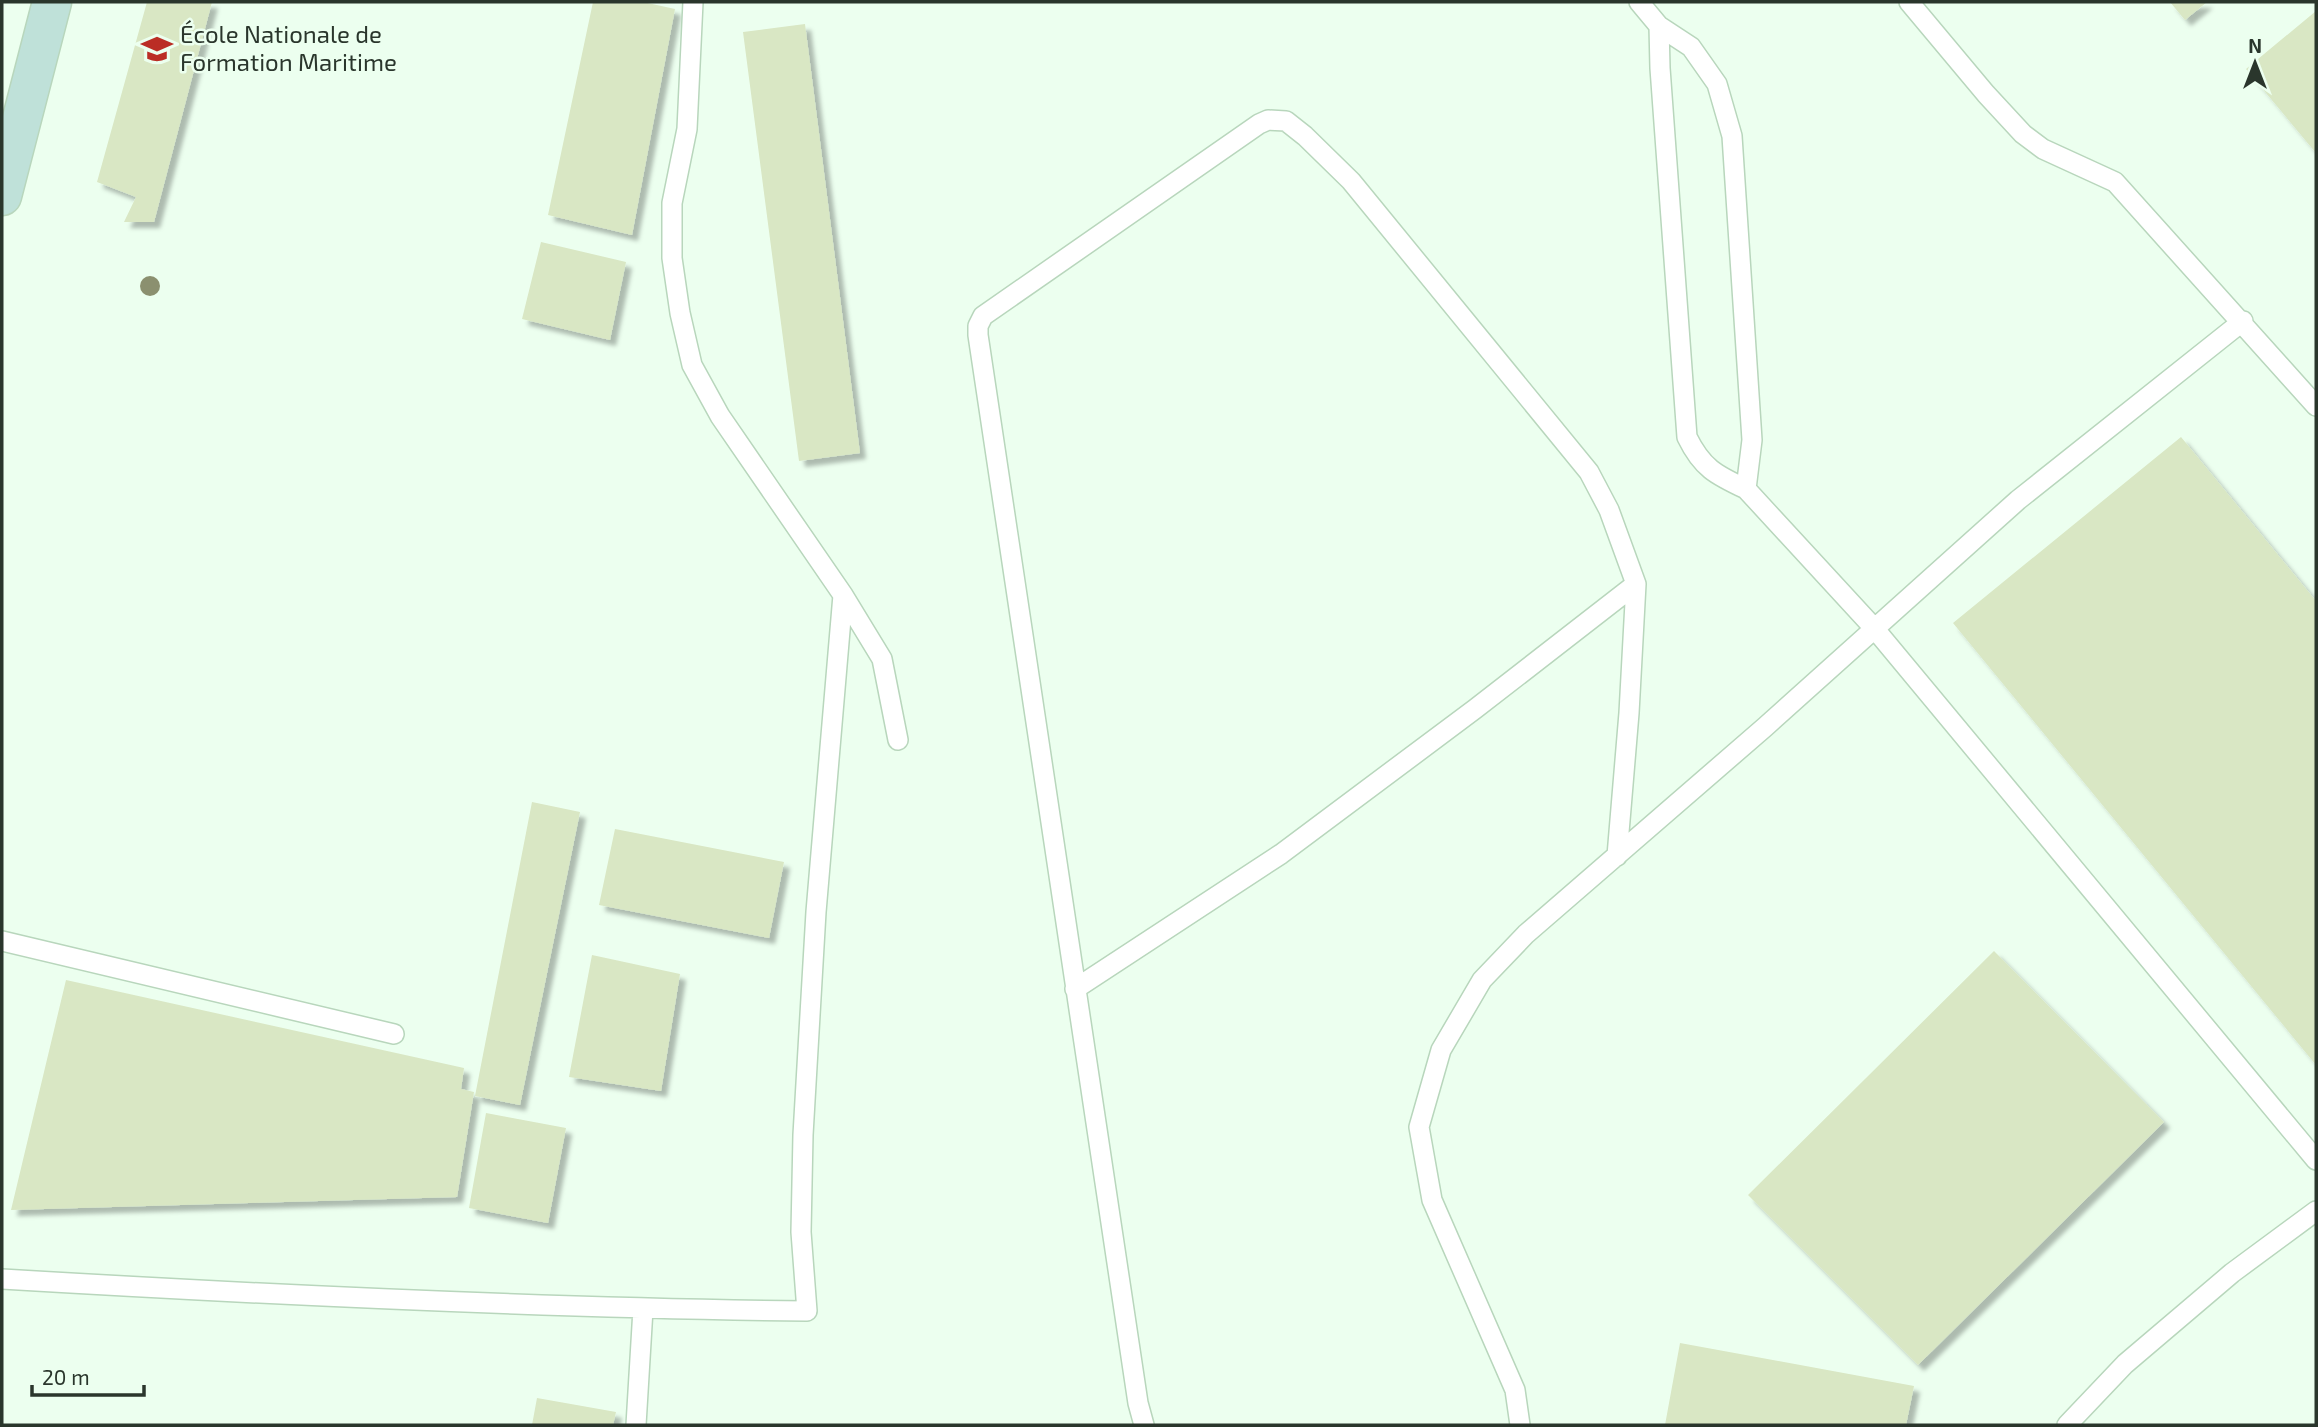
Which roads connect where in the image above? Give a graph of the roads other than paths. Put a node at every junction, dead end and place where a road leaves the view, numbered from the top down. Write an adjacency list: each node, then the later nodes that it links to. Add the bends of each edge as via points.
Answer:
1 (52, 2): 6 (main road)
2 (693, 2): 11 (lane, via 687,129 672,203 672,258 692,365 720,416)
3 (1639, 2): 5 (lane)
4 (1909, 2): 7 (lane, via 2023,134 2043,149 2115,182)
5 (1659, 26): 9 (lane, via 1691,47 1717,84 1732,136 1752,440); 9 (lane, via 1687,437 1702,464)
6 (2, 196)
7 (2243, 321): 8 (lane); 12 (lane, via 2018,500)
8 (2316, 406)
9 (1746, 489): 12 (lane)
10 (1636, 584): 14 (lane); 16 (lane, via 1281,854); 16 (lane, via 1609,510 1589,472 1351,181 1286,121 1268,120 1248,131 983,316 978,335)
11 (843, 595): 13 (lane, via 882,659); 21 (lane, via 816,912 803,1135 801,1232 807,1311)
12 (1874, 628): 14 (lane); 18 (lane)
13 (898, 740)
14 (1618, 856): 24 (lane, via 1526,934 1482,979 1441,1050 1419,1127 1432,1200 1515,1390)
15 (2, 941): 17 (lane)
16 (1075, 989): 23 (lane)
17 (394, 1034)
18 (2316, 1160)
19 (2316, 1211): 25 (lane, via 2232,1273 2125,1364)
20 (2, 1279): 21 (lane)
21 (643, 1310): 22 (lane)
22 (636, 1425)
23 (1144, 1425)
24 (1520, 1425)
25 (2067, 1425)

